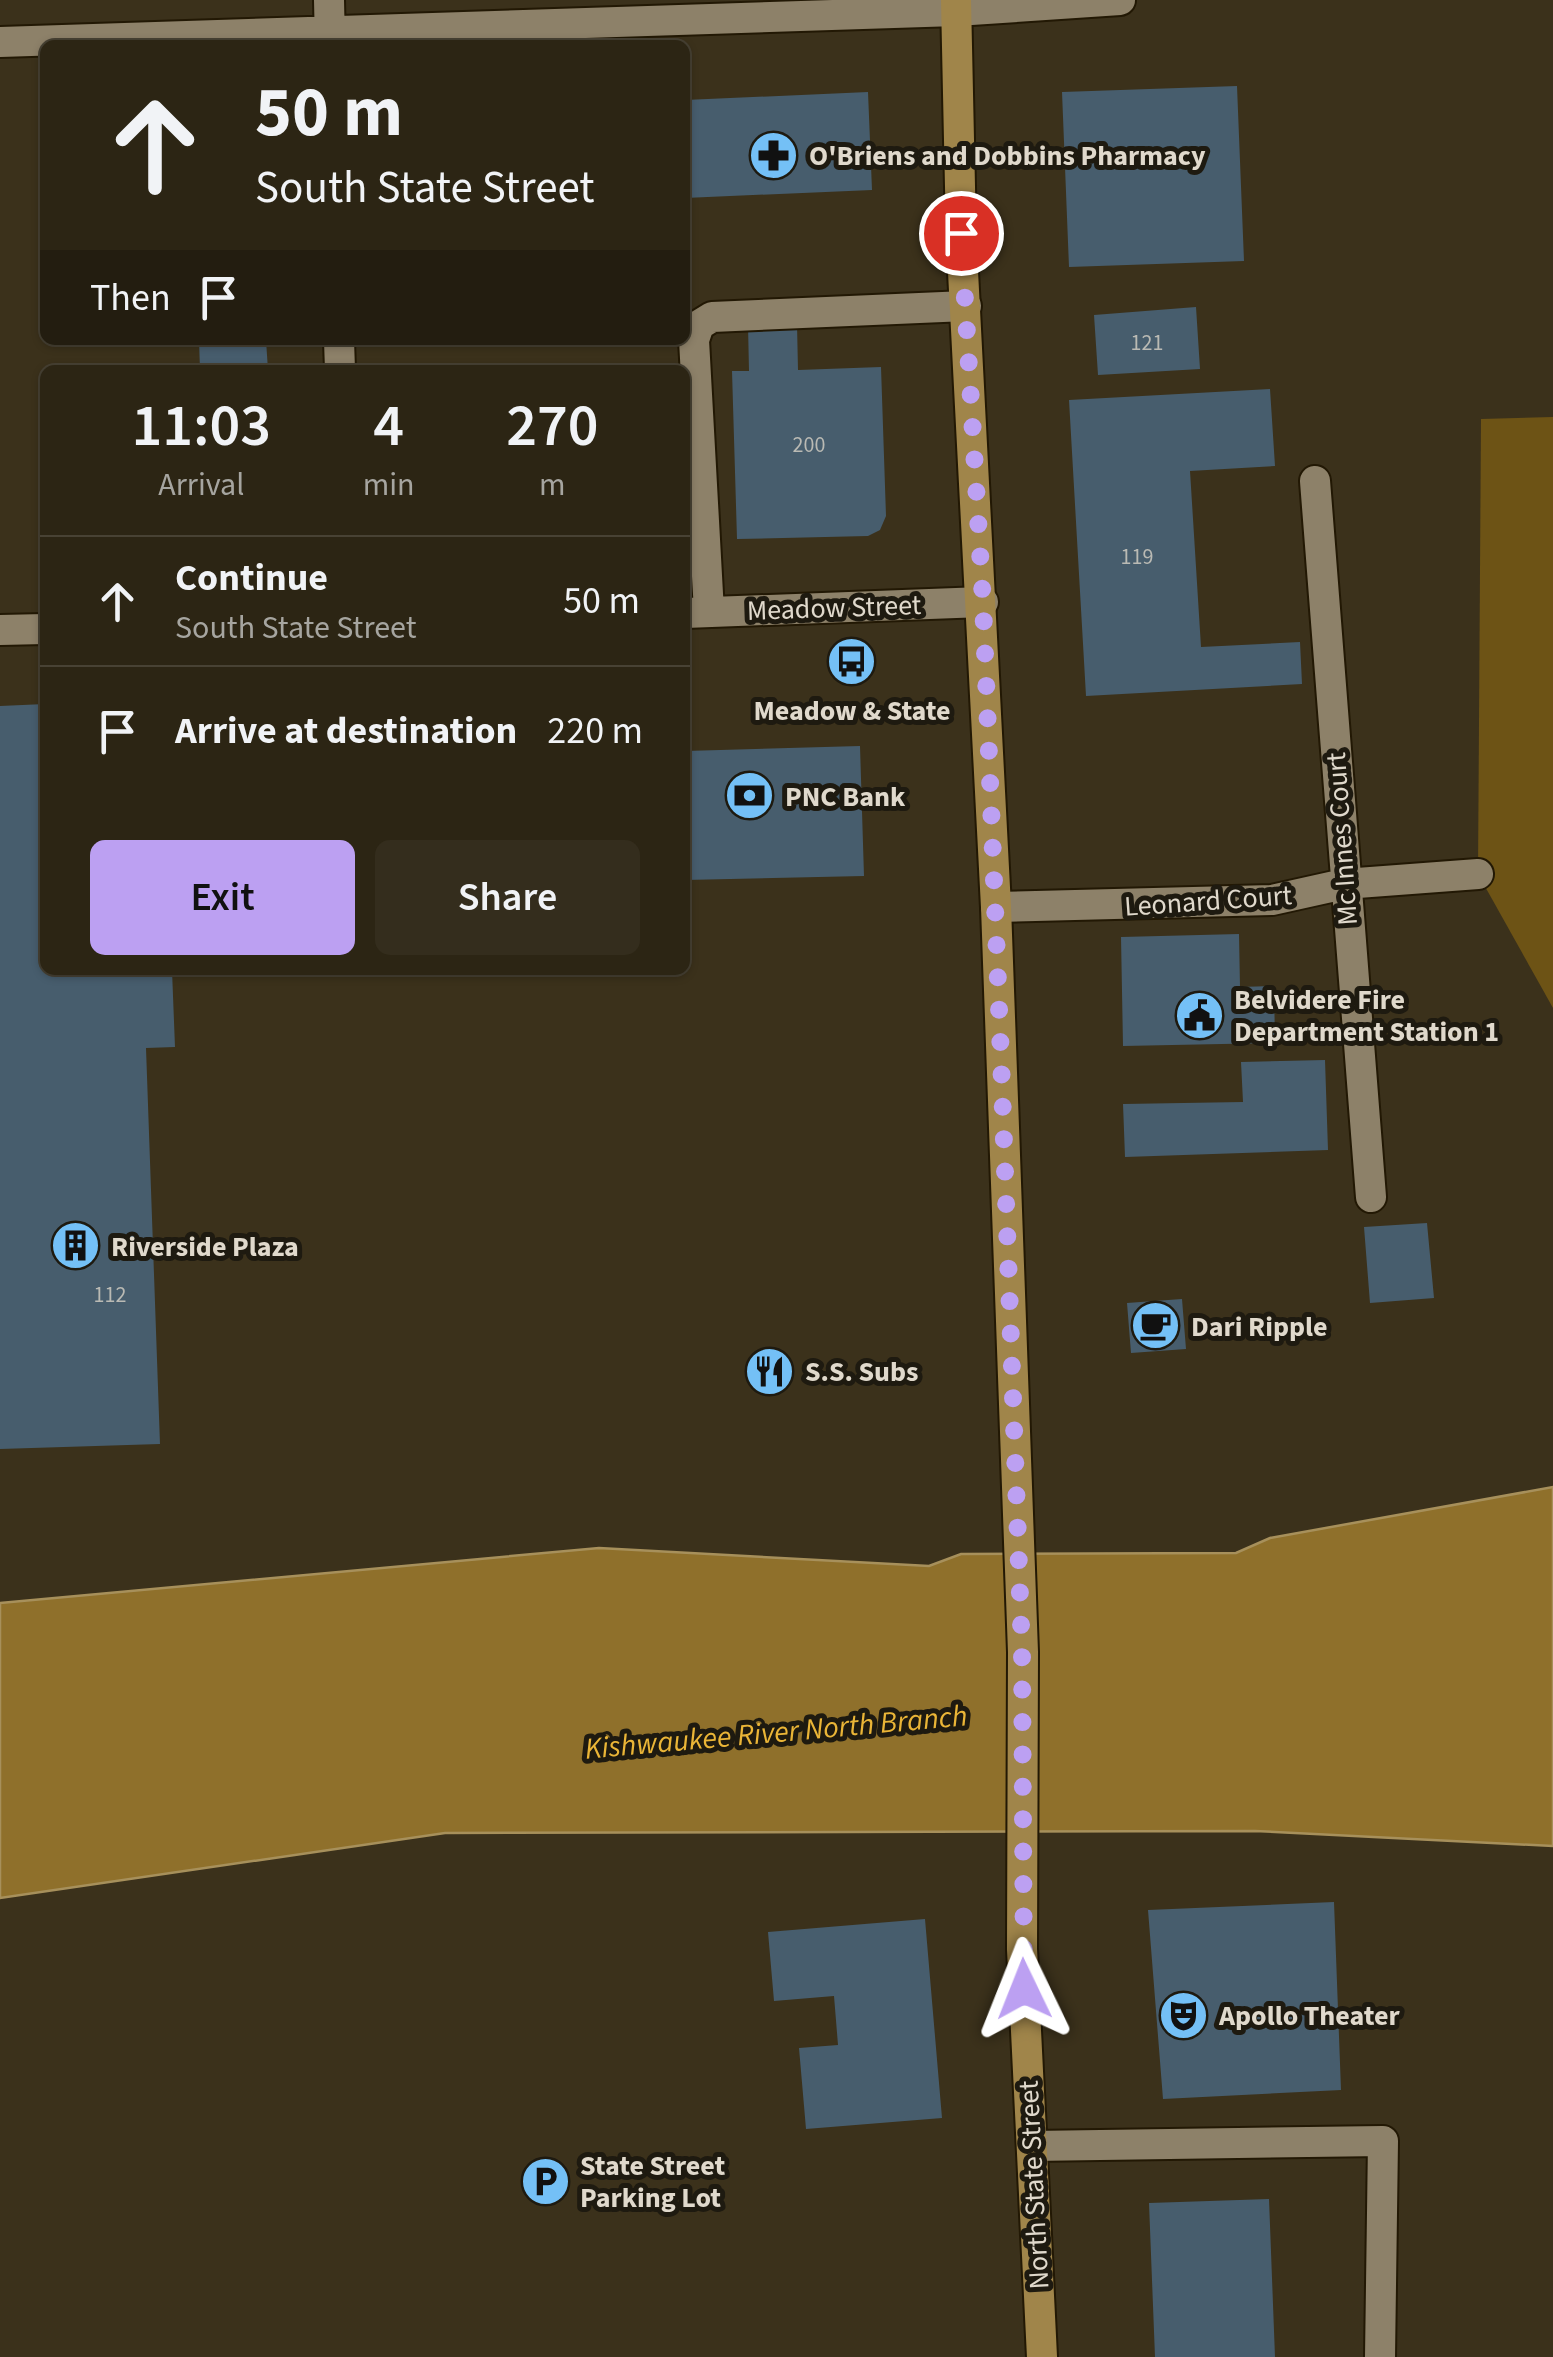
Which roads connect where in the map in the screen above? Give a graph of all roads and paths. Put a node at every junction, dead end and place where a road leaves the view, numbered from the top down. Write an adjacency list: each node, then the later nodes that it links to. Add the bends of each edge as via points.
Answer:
1 (1120, 0): 2 (street)
2 (956, 5): 3 (street); 5 (main road, North State Street)
3 (330, 25): 4 (street)
4 (0, 42)
5 (966, 306): 7 (main road, North State Street); 8 (street, via 712,317 698,325)
6 (1315, 481): 12 (street, Mc Innes Court)
7 (983, 602): 8 (street, Meadow Street); 13 (main road, North State Street)
8 (697, 613)
9 (40, 629): 10 (street)
10 (0, 630)
11 (1478, 874): 12 (street, Leonard Court)
12 (1344, 884): 13 (street, Leonard Court, via 1272,900); 14 (street, Mc Innes Court)
13 (996, 907): 15 (main road, North State Street)
14 (1372, 1197)
15 (1032, 2146): 16 (main road, North State Street); 17 (street, via 1383,2141)
16 (1042, 2357)
17 (1380, 2357)

